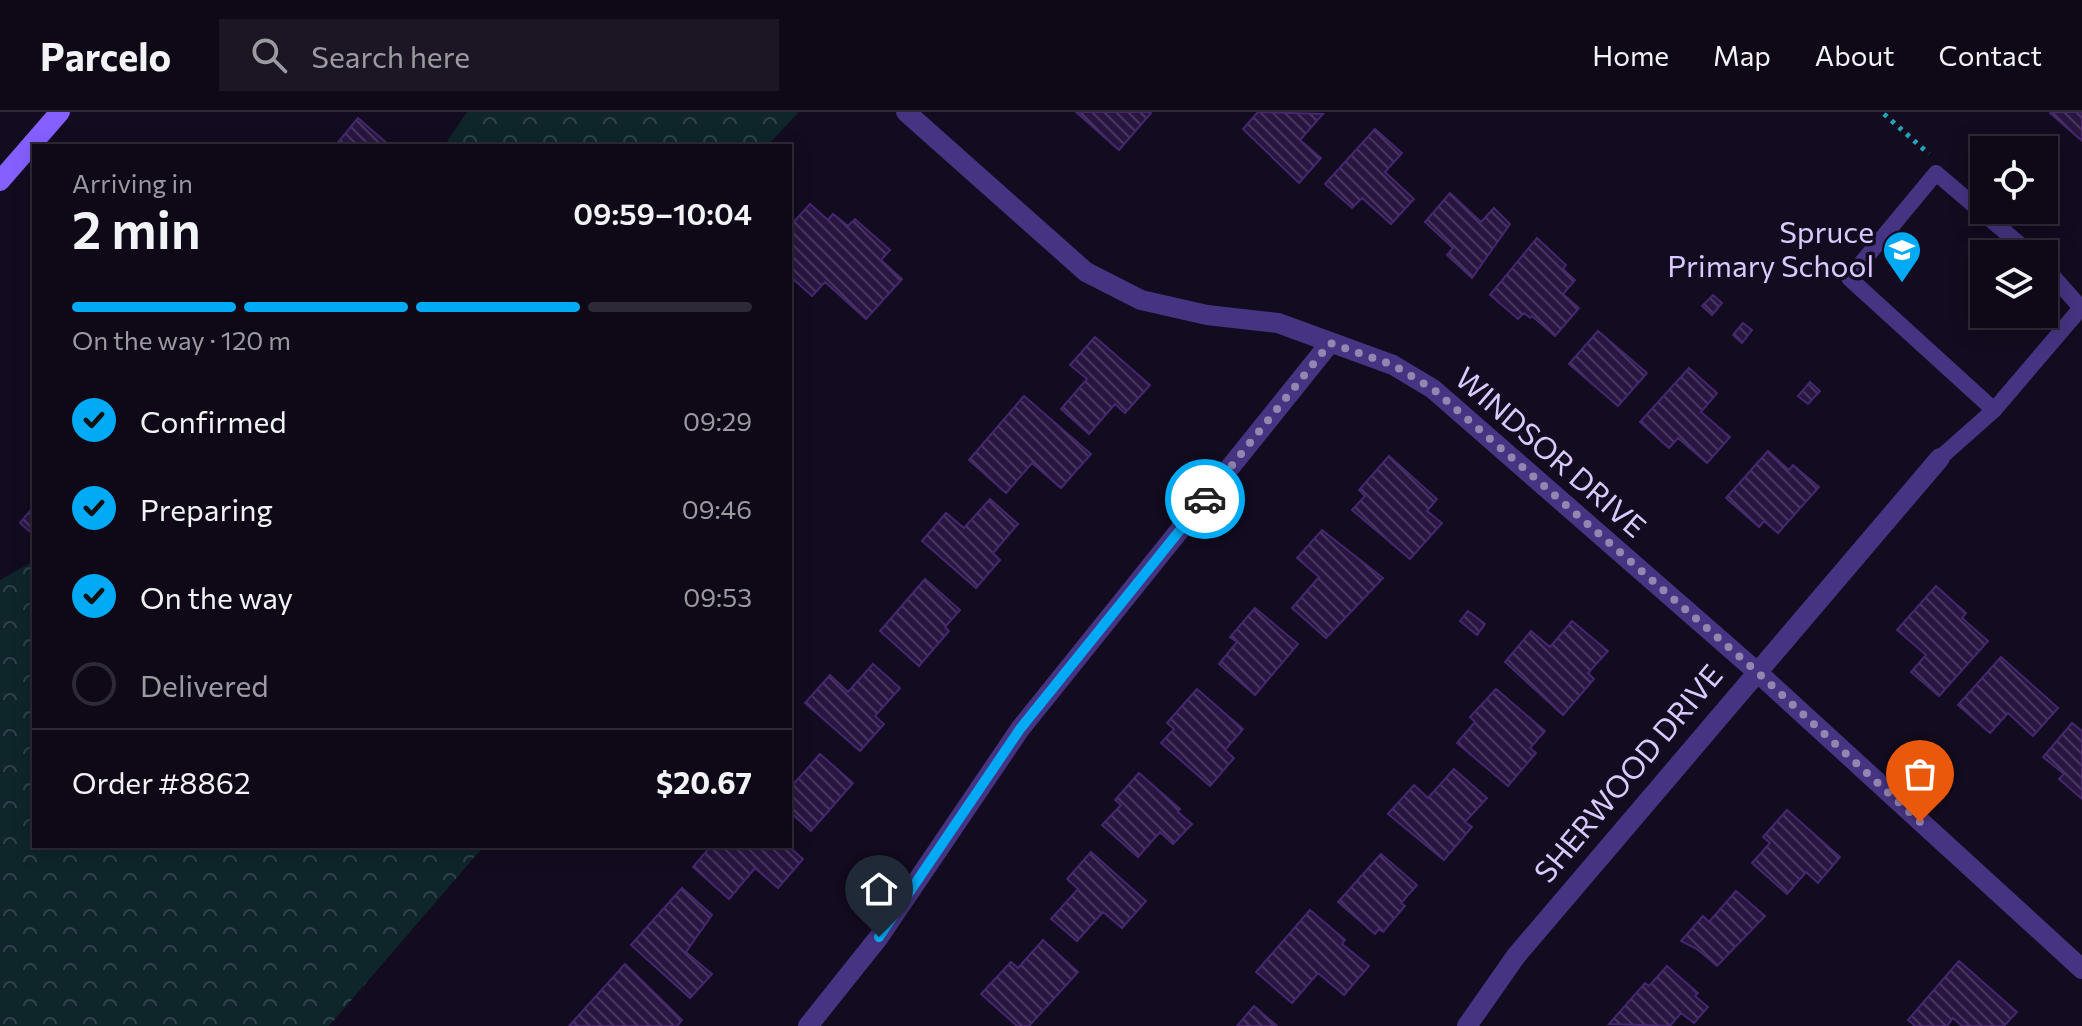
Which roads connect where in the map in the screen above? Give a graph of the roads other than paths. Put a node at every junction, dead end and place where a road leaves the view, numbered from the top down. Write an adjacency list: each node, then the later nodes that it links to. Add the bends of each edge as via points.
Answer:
1 (60, 112): 4 (street)
2 (906, 112): 8 (street, WINDSOR DRIVE, via 1086,272 1141,300 1278,323)
3 (32, 144): 5 (street)
4 (32, 144)
5 (0, 181)
6 (2015, 240): 9 (lane, via 1936,173 1849,278)
7 (2058, 282): 9 (lane, via 2081,308)
8 (1330, 343): 11 (street, WINDSOR DRIVE, via 1393,365 1433,389); 13 (street, via 1020,729 879,937)
9 (1994, 410): 10 (lane)
10 (1940, 458): 11 (street, SHERWOOD DRIVE)
11 (1756, 671): 12 (street, WINDSOR DRIVE); 14 (street, SHERWOOD DRIVE, via 1516,956)
12 (2082, 969)
13 (808, 1026)
14 (1467, 1026)

